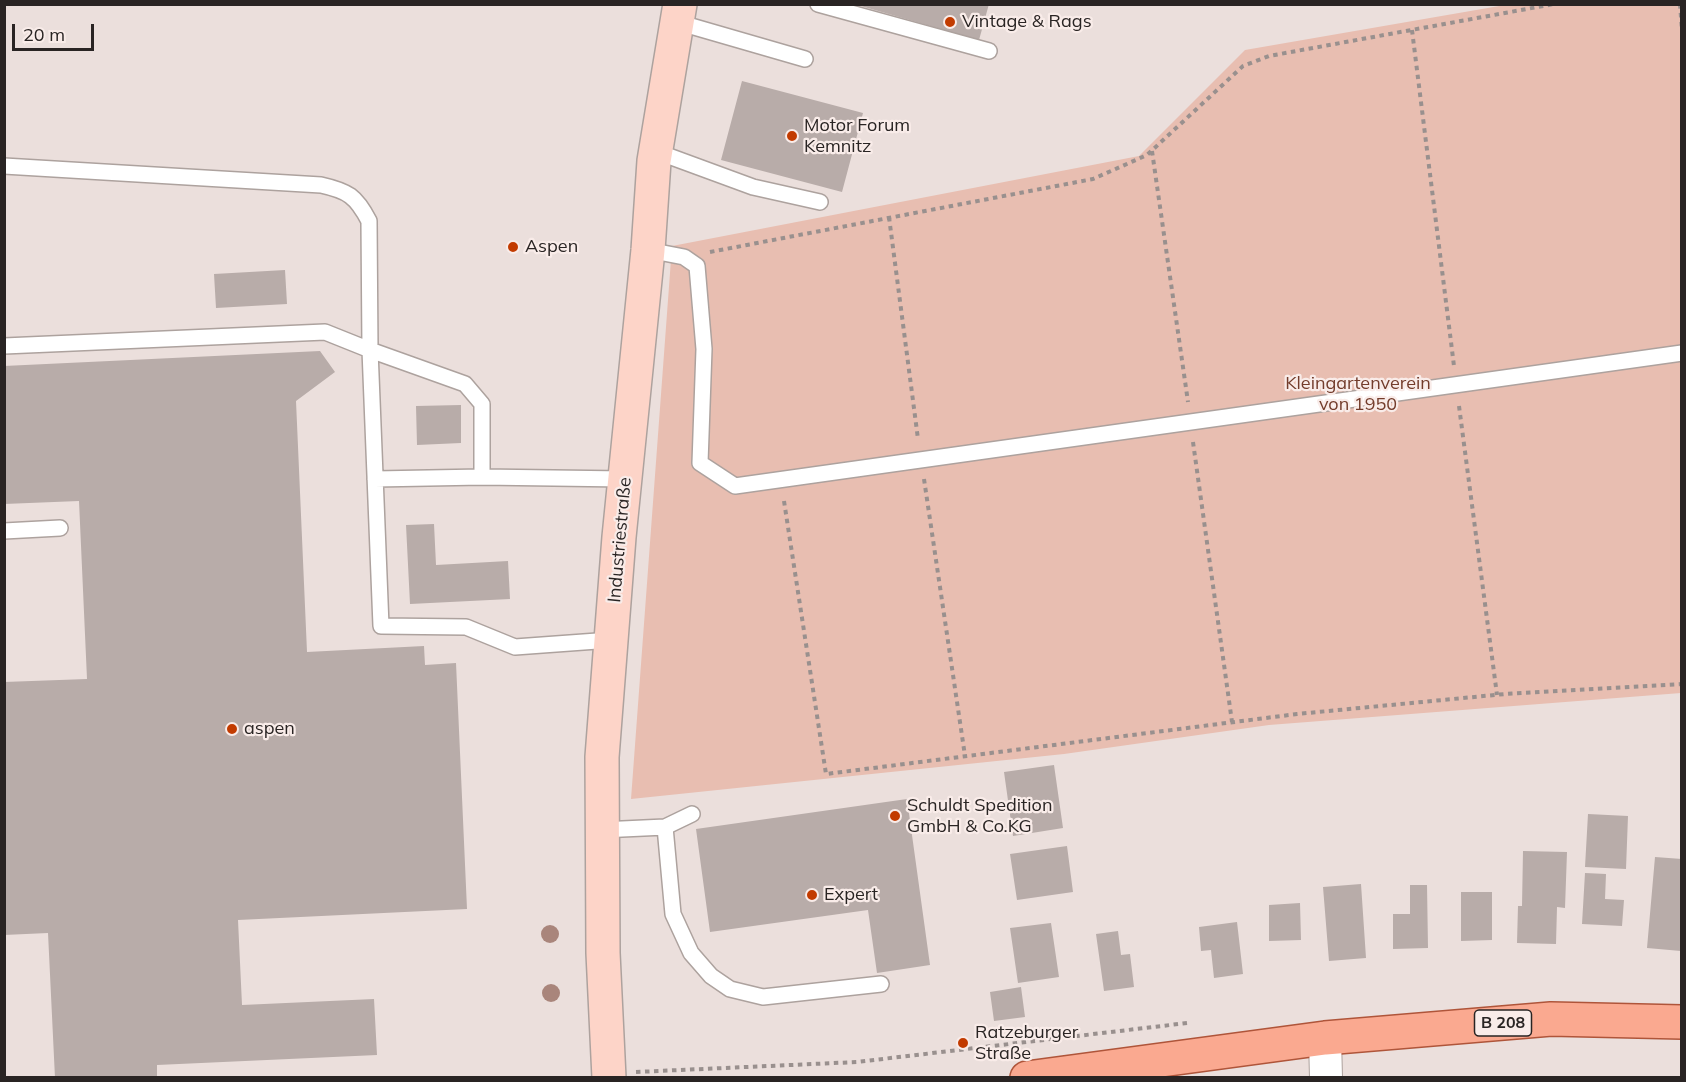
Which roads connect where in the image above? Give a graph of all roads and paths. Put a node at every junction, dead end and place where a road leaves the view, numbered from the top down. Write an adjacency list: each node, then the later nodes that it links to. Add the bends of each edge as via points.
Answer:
1 (818, 4): 6 (lane)
2 (1554, 4): 11 (path, via 1269,56 1243,66 1147,155 1093,179)
3 (1680, 4): 5 (path)
4 (678, 13): 7 (lane); 8 (main road, Industriestraße)
5 (1682, 31)
6 (989, 51)
7 (805, 59)
8 (655, 151): 10 (lane, via 753,188); 12 (main road, Industriestraße)
9 (4, 166): 15 (lane, via 321,184 343,190 360,202 369,221)
10 (820, 202)
11 (889, 217): 13 (path, via 716,249); 17 (path)
12 (648, 250): 13 (lane); 20 (main road, Industriestraße)
13 (691, 262): 21 (lane, via 697,266 704,349 700,463 735,486)
14 (4, 346): 15 (lane, via 325,332)
15 (370, 350): 18 (lane, via 465,384 482,404); 19 (lane)
16 (1682, 353): 17 (lane)
17 (921, 459): 21 (lane); 26 (path)
18 (482, 477): 19 (lane); 20 (lane)
19 (375, 479): 24 (lane, via 381,626 466,627 515,647)
20 (625, 479): 24 (main road, Industriestraße)
21 (781, 479): 26 (path, via 826,774)
22 (60, 528): 23 (lane)
23 (4, 531)
24 (611, 640): 29 (main road, Industriestraße)
25 (1682, 684): 26 (path, via 1497,695 1297,714)
26 (965, 756)
27 (692, 814): 28 (lane)
28 (665, 827): 29 (lane); 30 (lane, via 673,914 691,953 711,976 730,989 763,997)
29 (601, 830): 34 (main road, Industriestraße)
30 (881, 984)
31 (1682, 1022): 32 (main road, B 208, via 1551,1018)
32 (1325, 1038): 36 (main road, B 208); 37 (street)
33 (684, 1070): 35 (path)
34 (609, 1077)
35 (685, 1077)
36 (1027, 1077)
37 (1326, 1077)

